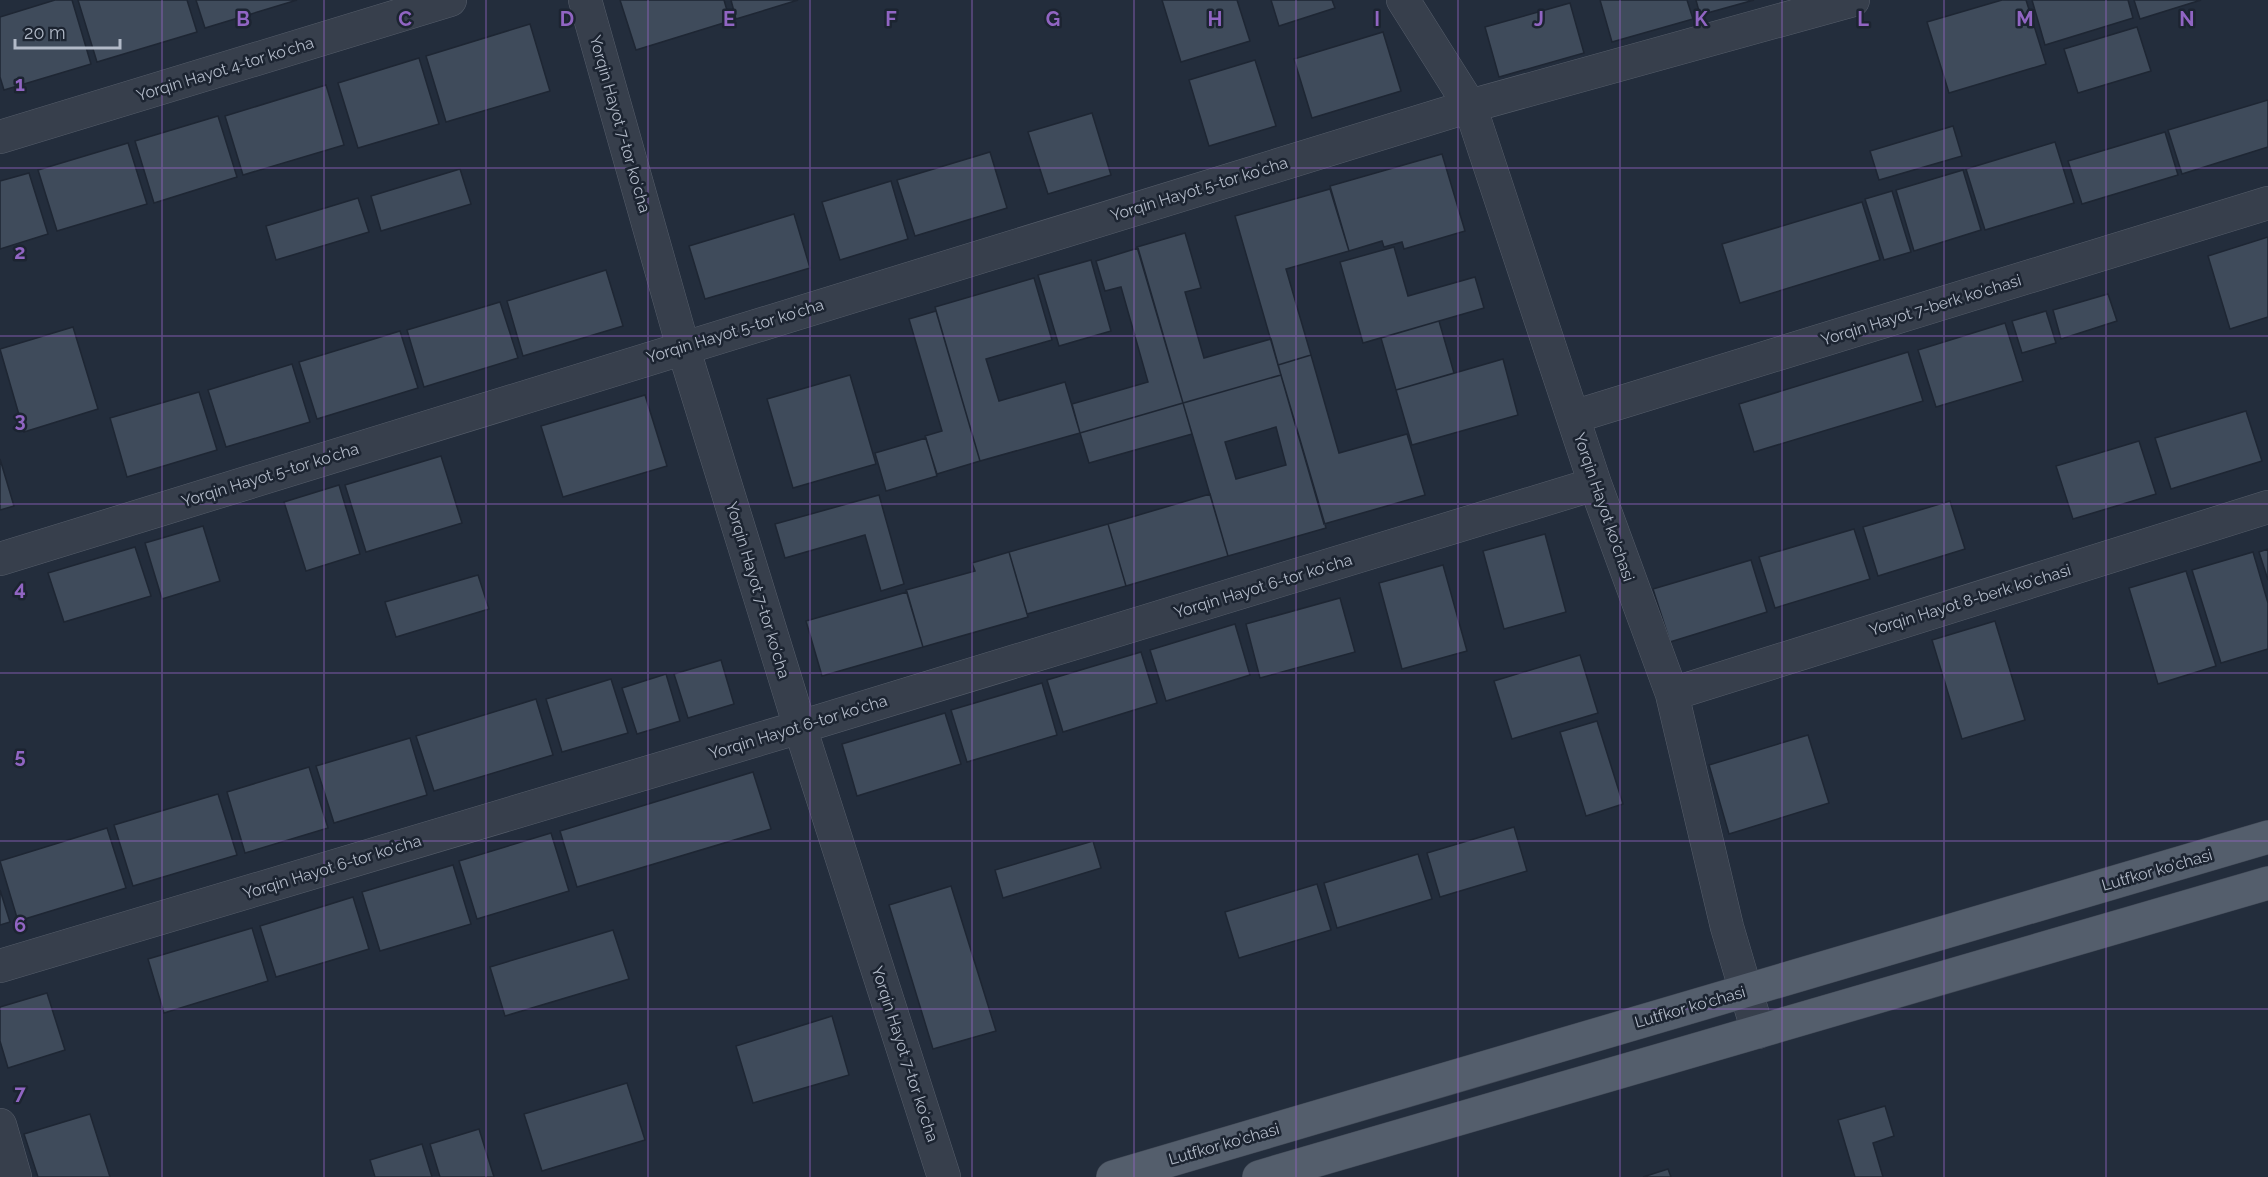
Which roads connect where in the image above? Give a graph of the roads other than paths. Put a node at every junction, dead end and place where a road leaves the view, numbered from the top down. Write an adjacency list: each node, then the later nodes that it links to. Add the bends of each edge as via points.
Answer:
1 (450, 0): 6 (street, Yorqin Hayot 4-tor koʻcha)
2 (585, 0): 8 (street, Yorqin Hayot 7-tor koʻcha)
3 (1403, 0): 5 (street, Yorqin Hayot ko'chasi)
4 (1853, 0): 5 (street, Yorqin Hayot 5-tor koʻcha)
5 (1470, 106): 8 (street, Yorqin Hayot 5-tor koʻcha); 9 (street, Yorqin Hayot ko'chasi)
6 (0, 137)
7 (2268, 203): 9 (street, Yorqin Hayot 7-berk koʻchasi)
8 (683, 347): 12 (street, Yorqin Hayot 5-tor koʻcha); 14 (street, Yorqin Hayot 7-tor koʻcha)
9 (1573, 417): 10 (street, Yorqin Hayot ko'chasi)
10 (1594, 484): 13 (street, Yorqin Hayot ko'chasi); 14 (street, Yorqin Hayot 6-tor koʻcha)
11 (2268, 507): 13 (street, Yorqin Hayot 8-berk koʻchasi)
12 (0, 559)
13 (1672, 694): 18 (street, Yorqin Hayot ko'chasi)
14 (800, 727): 17 (street, Yorqin Hayot 6-tor koʻcha); 22 (street, Yorqin Hayot 7-tor koʻcha)
15 (2268, 837): 18 (main road, Lutfkor ko'chasi)
16 (2268, 883): 19 (main road)
17 (0, 966)
18 (1746, 991): 19 (street, Yorqin Hayot ko'chasi); 23 (main road, Lutfkor ko'chasi)
19 (1758, 1032): 24 (main road)
20 (0, 1125): 21 (street)
21 (15, 1177)
22 (944, 1177)
23 (1113, 1177)
24 (1259, 1177)

